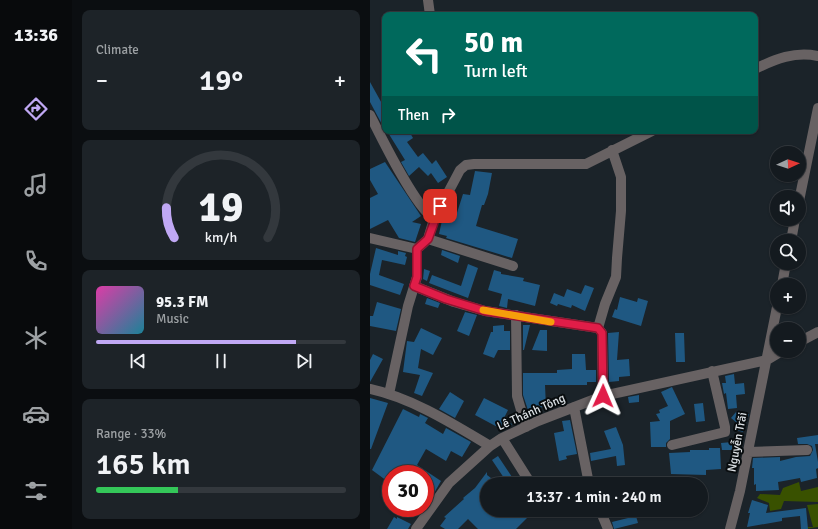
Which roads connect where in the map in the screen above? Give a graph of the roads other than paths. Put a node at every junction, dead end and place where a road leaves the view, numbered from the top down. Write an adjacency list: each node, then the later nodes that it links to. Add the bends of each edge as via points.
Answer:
1 (428, 0): 2 (street)
2 (430, 12)
3 (818, 56): 4 (street, via 798,54)
4 (758, 68)
5 (818, 108): 9 (street)
6 (370, 115): 10 (street, via 399,171 418,201)
7 (646, 134): 8 (street)
8 (612, 150): 10 (street, via 586,164 466,165 460,170); 18 (street, via 621,177 616,277 604,304)
9 (801, 190)
10 (434, 219): 12 (street)
11 (370, 238): 13 (street)
12 (428, 239): 13 (street); 14 (street)
13 (417, 249): 15 (street, via 417,277)
14 (513, 266)
15 (414, 286): 17 (street, via 469,306); 25 (street)
16 (776, 314): 22 (street, Nguyễn Trãi)
17 (516, 315): 18 (street); 28 (street, via 516,396)
18 (598, 328): 26 (street, via 602,333)
19 (818, 332): 20 (street)
20 (806, 338)
21 (770, 358): 22 (street, Lê Thánh Tông)
22 (767, 360): 23 (street, Lê Thánh Tông); 33 (street, Nguyễn Trãi)
23 (712, 371): 26 (street, Lê Thánh Tông); 30 (street, via 725,432)
24 (370, 389): 25 (street)
25 (389, 394): 31 (street, via 448,421)
26 (603, 396): 27 (street, Lê Thánh Tông)
27 (574, 407): 28 (street, Lê Thánh Tông); 35 (street)
28 (526, 427): 29 (street, Lê Thánh Tông)
29 (502, 438): 31 (street, Lê Thánh Tông); 34 (street)
30 (672, 445)
31 (490, 446): 37 (street, Lê Thánh Tông, via 450,483)
32 (807, 450): 33 (street)
33 (748, 452): 39 (street, Nguyễn Trãi)
34 (527, 477)
35 (588, 477)
36 (603, 517): 38 (street)
37 (416, 529)
38 (608, 529)
39 (730, 529)

